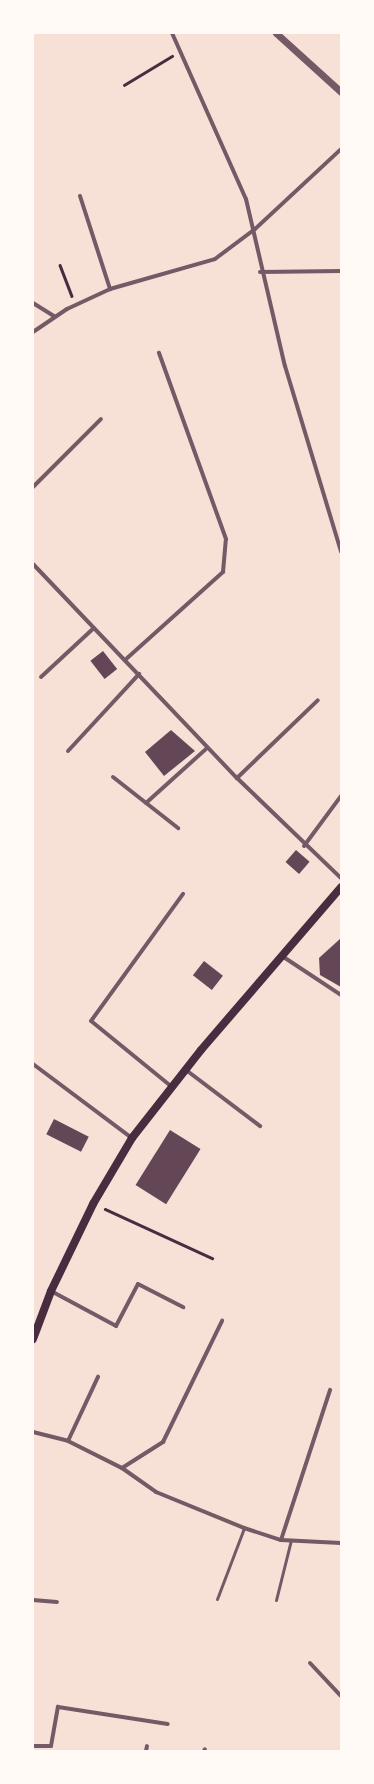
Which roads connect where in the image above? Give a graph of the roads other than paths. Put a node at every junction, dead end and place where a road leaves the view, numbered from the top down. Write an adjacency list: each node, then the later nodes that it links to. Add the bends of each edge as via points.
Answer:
1 (172, 33): 6 (street, via 246,199)
2 (279, 34): 3 (street)
3 (341, 92)
4 (341, 149): 6 (street)
5 (80, 196): 9 (street)
6 (255, 229): 8 (street); 9 (street, via 216,259)
7 (341, 271): 8 (street)
8 (260, 272): 16 (street)
9 (110, 289): 11 (street)
10 (33, 303): 11 (street)
11 (55, 317): 12 (street)
12 (33, 332)
13 (159, 353): 19 (street, via 226,539 223,572)
14 (101, 419): 15 (street)
15 (33, 487)
16 (341, 552)
17 (33, 564): 18 (street)
18 (94, 628): 19 (street); 21 (street)
19 (125, 660): 20 (street)
20 (139, 674): 23 (street); 24 (street)
21 (41, 677)
22 (318, 700): 26 (street)
23 (207, 748): 26 (street); 28 (street)
24 (68, 751)
25 (113, 777): 28 (street)
26 (237, 778): 30 (street)
27 (341, 796): 30 (street)
28 (146, 803): 29 (street)
29 (178, 828)
30 (304, 846): 31 (street)
31 (341, 878)
32 (341, 887): 34 (main road)
33 (183, 894): 38 (street, via 91,1021)
34 (282, 956): 35 (street); 37 (main road)
35 (341, 995)
36 (33, 1064): 40 (street)
37 (186, 1070): 38 (main road); 39 (street)
38 (172, 1087): 40 (main road)
39 (260, 1126)
40 (132, 1138): 41 (main road, via 93,1204)
41 (51, 1291): 42 (street, via 116,1326 138,1284); 44 (main road)
42 (183, 1307)
43 (222, 1321): 49 (street, via 163,1442)
44 (33, 1339)
45 (98, 1377): 48 (street)
46 (330, 1390): 51 (street)
47 (33, 1432): 48 (street)
48 (68, 1441): 49 (street)
49 (122, 1468): 50 (street, via 156,1492)
50 (244, 1528): 51 (street); 54 (lane)
51 (281, 1540): 52 (street)
52 (291, 1540): 53 (street); 56 (lane)
53 (341, 1543)
54 (217, 1599)
55 (33, 1600): 57 (street)
56 (276, 1600)
57 (57, 1602)
58 (310, 1663): 59 (street)
59 (341, 1696)
60 (168, 1724): 61 (street, via 58,1707 51,1746)
61 (33, 1746)
62 (147, 1746): 63 (street)
63 (146, 1751)

